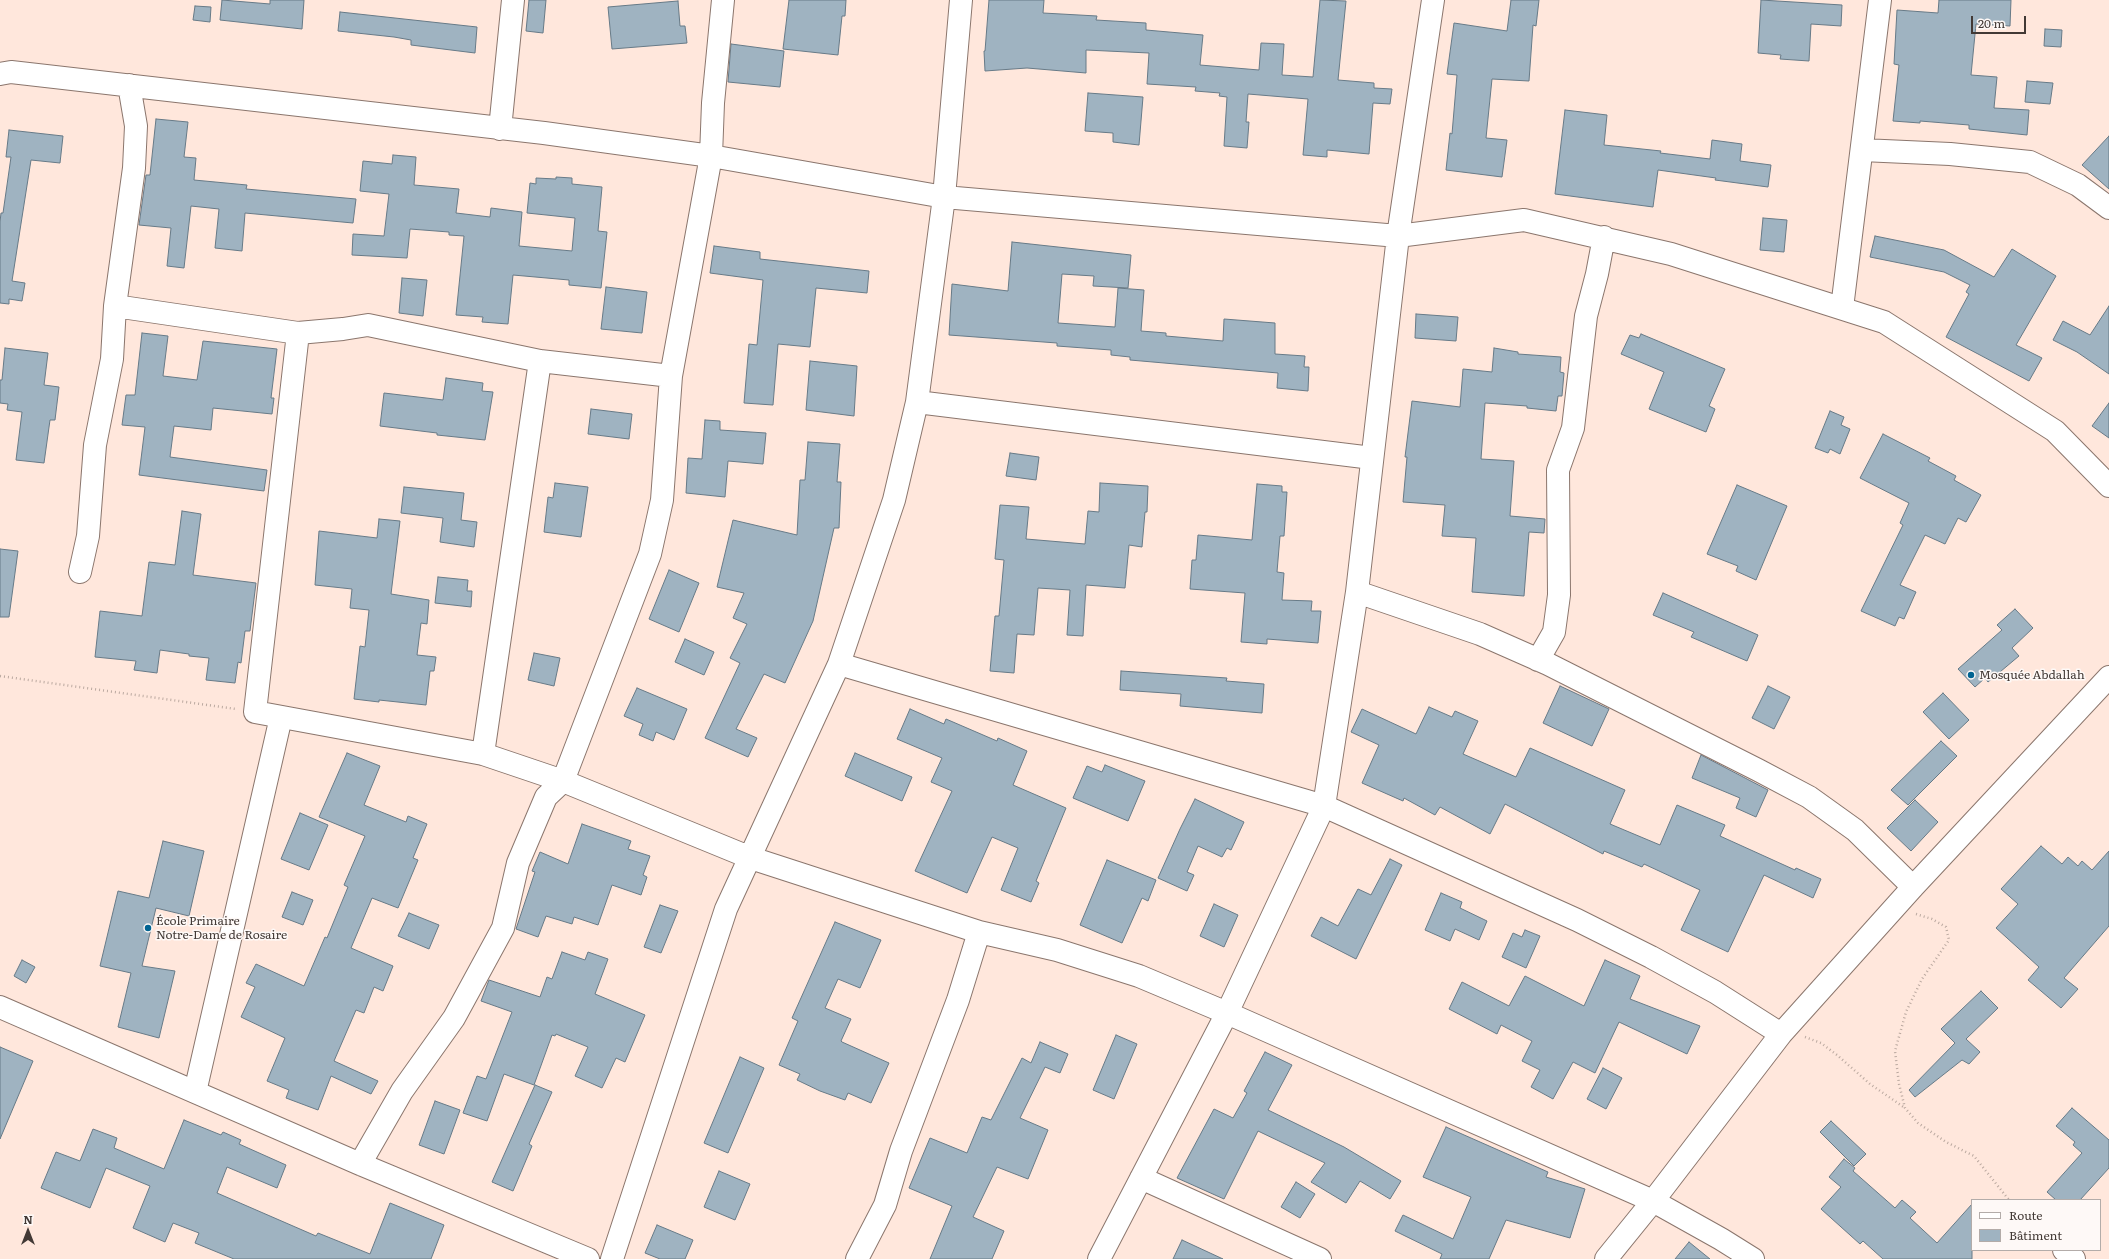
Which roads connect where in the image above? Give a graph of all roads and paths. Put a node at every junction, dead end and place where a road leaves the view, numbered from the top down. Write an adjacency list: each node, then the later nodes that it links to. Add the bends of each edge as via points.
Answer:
1 (513, 0): 8 (street)
2 (723, 0): 10 (street, via 713,103)
3 (961, 0): 11 (street)
4 (1433, 0): 13 (street)
5 (1880, 0): 9 (street)
6 (0, 74): 7 (street, via 11,72)
7 (129, 85): 8 (street); 15 (street, via 136,126 134,168)
8 (500, 129): 10 (street)
9 (1862, 150): 12 (street, via 1950,154 2030,162 2078,185); 16 (street)
10 (711, 156): 11 (street); 19 (street)
11 (944, 197): 13 (street); 20 (street)
12 (2109, 208)
13 (1398, 236): 14 (street, via 1524,220); 21 (street)
14 (1604, 237): 16 (street, via 1671,254); 25 (street, via 1586,316 1573,428 1558,470 1559,595 1554,632)
15 (115, 306): 17 (street); 23 (street, via 112,359 95,445 88,536)
16 (1842, 308): 22 (street, via 1884,322 2055,431)
17 (298, 333): 18 (street, via 368,325); 29 (street)
18 (540, 361): 19 (street); 31 (street)
19 (671, 376): 32 (street, via 662,500 650,554)
20 (917, 402): 21 (street); 26 (street, via 894,500)
21 (1372, 458): 24 (street)
22 (2109, 486)
23 (80, 572)
24 (1357, 592): 25 (street, via 1480,634); 33 (street)
25 (1538, 660): 35 (street, via 1701,740 1809,797 1855,830)
26 (839, 664): 33 (street); 34 (street)
27 (0, 676): 29 (path)
28 (2109, 676): 35 (street)
29 (255, 712): 30 (street)
30 (281, 717): 31 (street); 41 (street)
31 (483, 754): 32 (street)
32 (563, 781): 34 (street); 43 (street, via 546,797 518,863 503,928 454,1018 402,1091)
33 (1324, 806): 39 (street); 40 (street, via 1577,920 1716,992)
34 (751, 858): 37 (street); 49 (street, via 726,909)
35 (1913, 887): 36 (street)
36 (1895, 907): 40 (street); 42 (path, via 1946,928 1949,940 1918,986 1906,1012 1895,1051)
37 (979, 932): 39 (street, via 1057,950 1140,976); 50 (street, via 958,1000 901,1151 885,1205)
38 (0, 1007): 41 (street)
39 (1227, 1013): 44 (street); 46 (street)
40 (1782, 1034): 42 (path, via 1804,1036 1821,1043 1870,1084); 46 (street)
41 (195, 1092): 43 (street)
42 (1905, 1108): 45 (path, via 1918,1123 1946,1142 1974,1156)
43 (360, 1164): 48 (street)
44 (1141, 1178): 51 (street); 52 (street)
45 (2008, 1199)
46 (1653, 1201): 53 (street); 54 (street)
47 (2065, 1251): 55 (street)
48 (588, 1259)
49 (612, 1259)
50 (857, 1259)
51 (1099, 1259)
52 (1320, 1259)
53 (1606, 1259)
54 (1753, 1259)
55 (2074, 1259)

